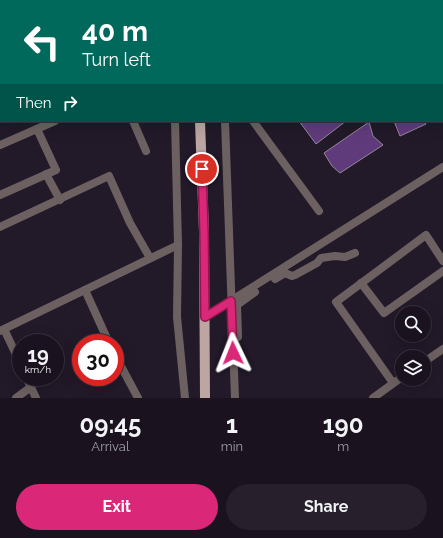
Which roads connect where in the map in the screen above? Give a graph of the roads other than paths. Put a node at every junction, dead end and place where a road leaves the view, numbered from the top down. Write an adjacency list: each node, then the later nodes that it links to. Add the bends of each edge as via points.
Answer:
1 (53, 122): 7 (street)
2 (133, 122): 9 (street)
3 (175, 122): 16 (street)
4 (200, 122): 24 (main road)
5 (225, 122): 23 (street)
6 (254, 122): 14 (street)
7 (37, 129): 8 (street); 11 (street, via 56,170)
8 (0, 145)
9 (146, 151)
10 (443, 167): 23 (street)
11 (46, 174): 12 (street); 13 (street)
12 (0, 195)
13 (60, 200): 15 (street); 18 (street, via 109,176 130,223)
14 (319, 211)
15 (0, 227)
16 (178, 245): 18 (street); 37 (street, via 177,317)
17 (355, 253): 27 (street, via 345,257 321,258 295,275 285,273 252,294 237,305 238,337)
18 (150, 258): 22 (street)
19 (443, 261): 21 (street, via 426,235)
20 (443, 271): 21 (street, via 384,313)
21 (361, 283): 32 (street, via 336,302)
22 (85, 290): 25 (street); 26 (street)
23 (231, 301): 24 (street); 27 (street)
24 (205, 317): 38 (main road)
25 (2, 330): 28 (street)
26 (105, 334)
27 (232, 338): 39 (street)
28 (12, 348)
29 (443, 349): 30 (street)
30 (431, 357)
31 (124, 372): 36 (street)
32 (393, 383): 40 (street)
33 (31, 387): 34 (street); 35 (street)
34 (16, 398)
35 (36, 398)
36 (138, 398)
37 (185, 398)
38 (205, 398)
39 (235, 398)
40 (373, 398)

